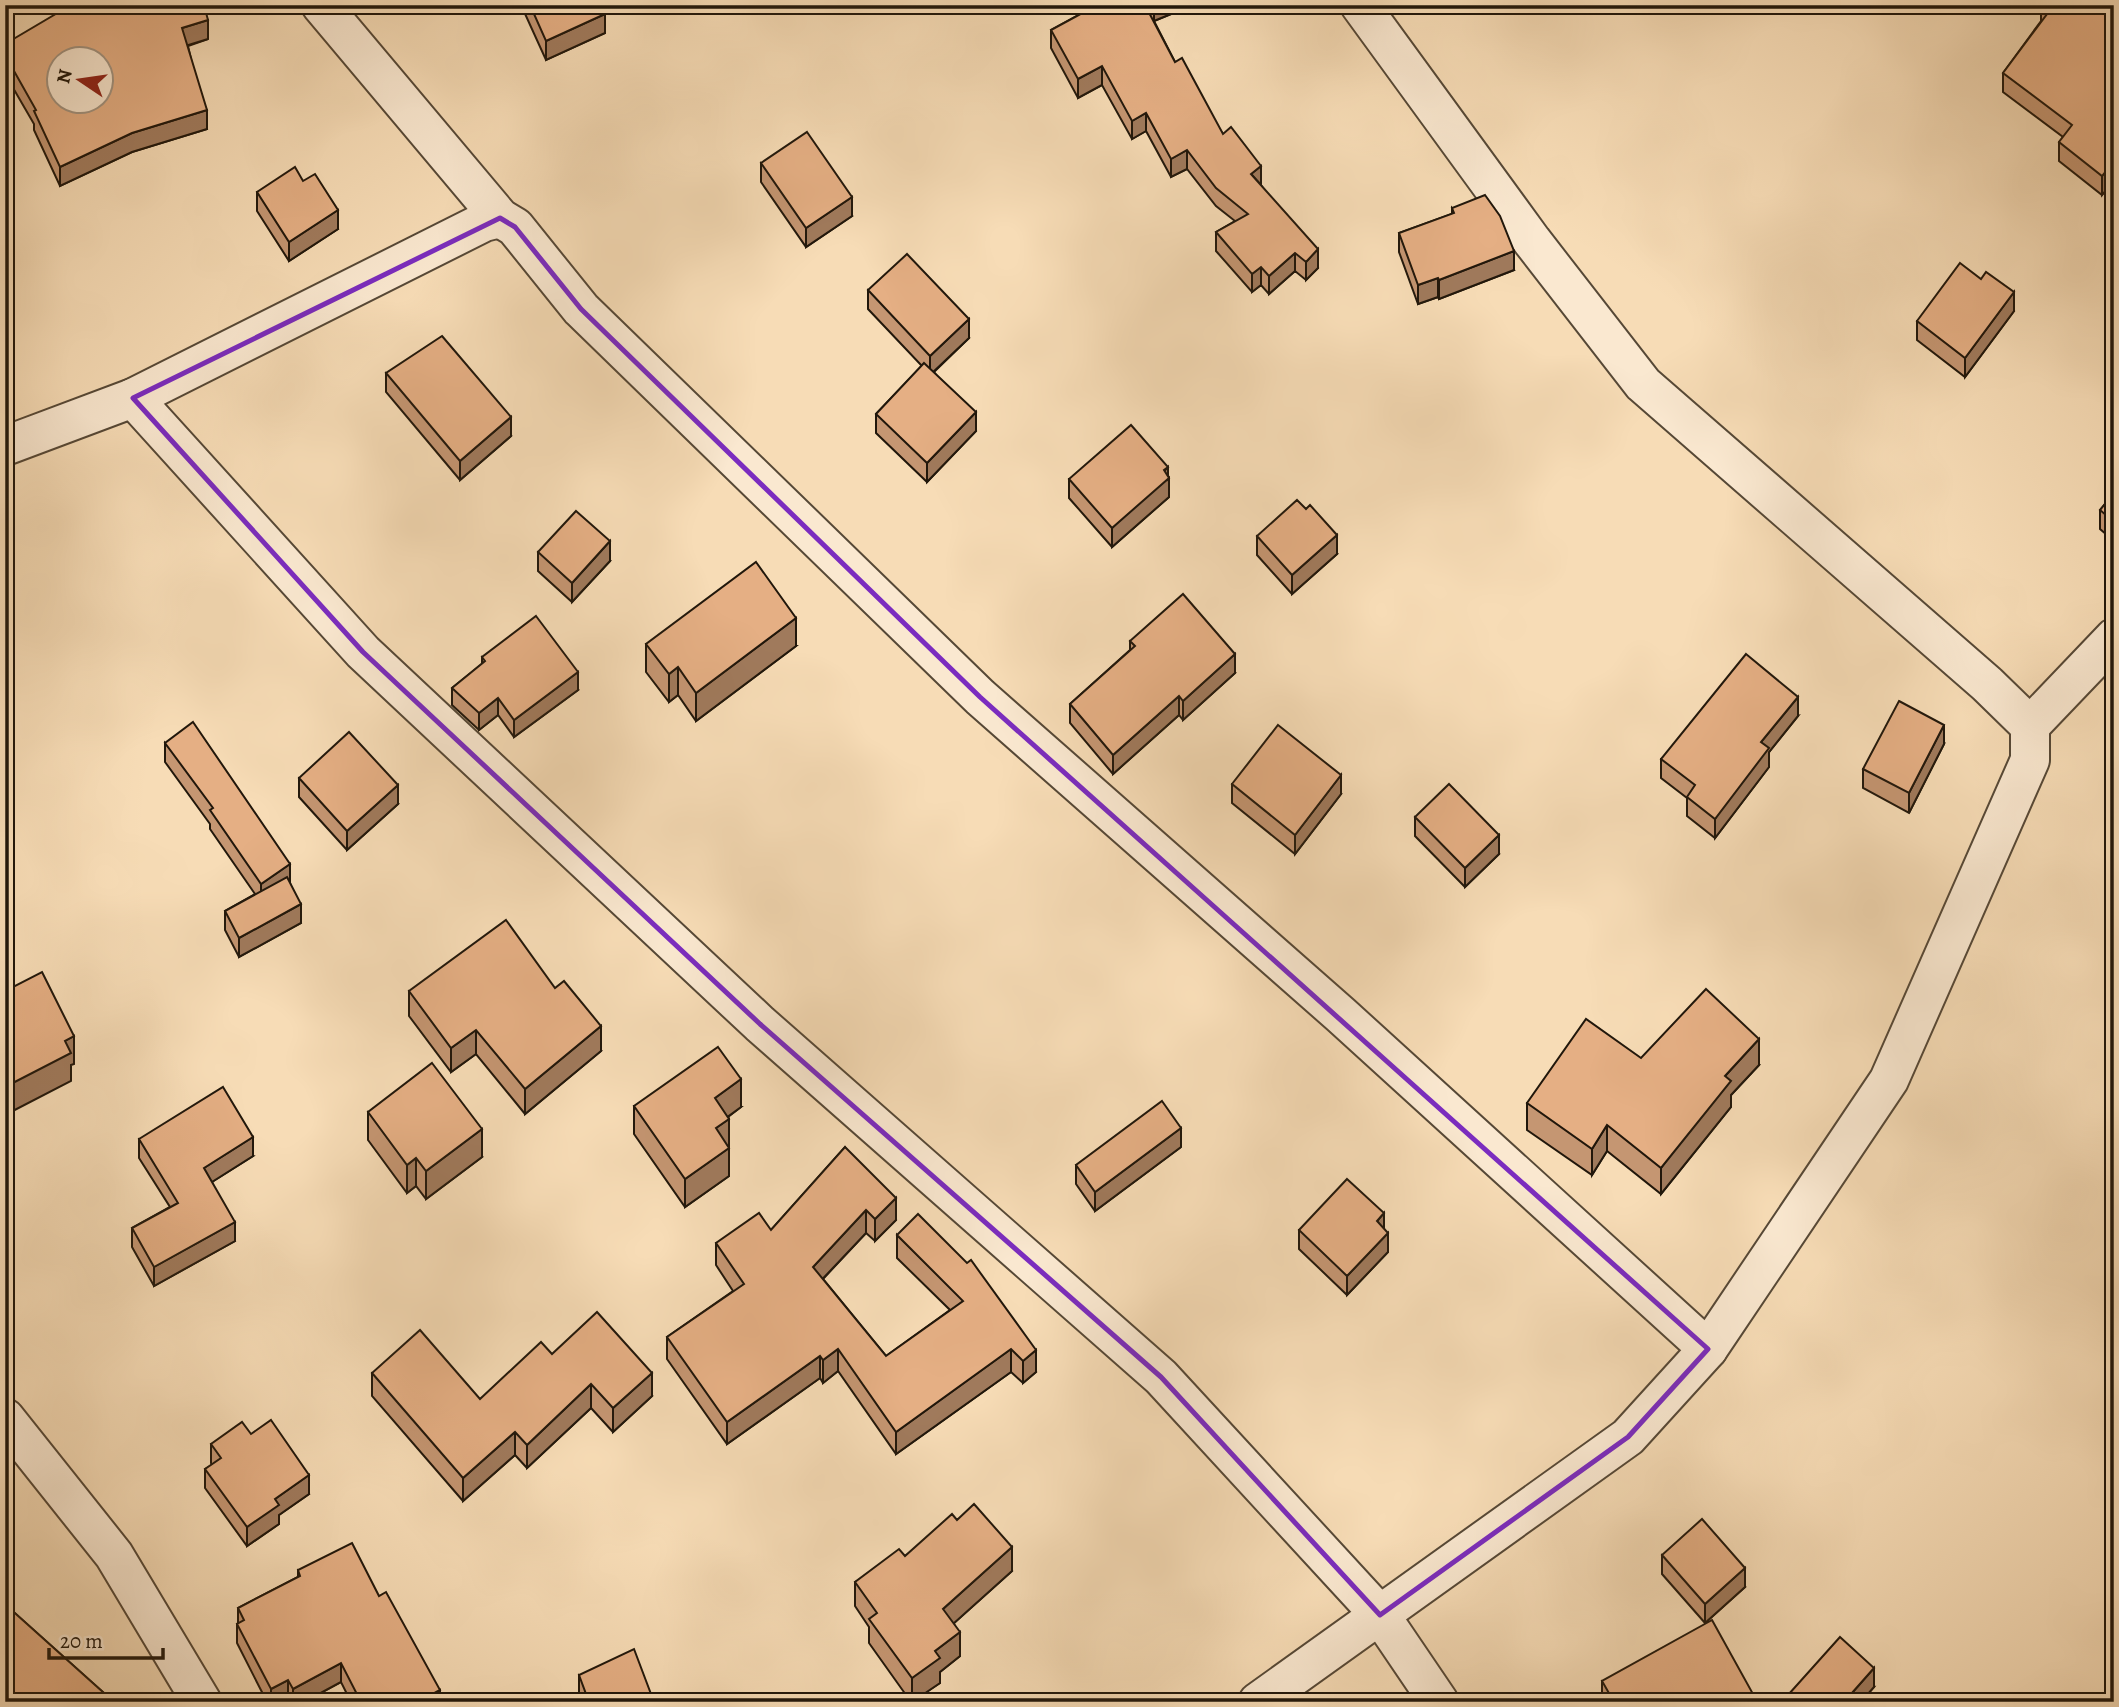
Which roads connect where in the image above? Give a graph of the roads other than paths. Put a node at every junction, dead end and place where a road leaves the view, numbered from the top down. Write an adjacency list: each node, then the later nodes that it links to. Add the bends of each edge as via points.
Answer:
1 (321, 5): 3 (street)
2 (1360, 5): 7 (street, via 1531,241 1643,384)
3 (500, 218): 4 (street); 8 (street, via 515,227 582,309 980,697 1341,1015)
4 (133, 398): 5 (street); 10 (street, via 363,652 760,1024 1161,1377)
5 (5, 446)
6 (2114, 638): 7 (street)
7 (2030, 726): 8 (street, via 2030,760 1889,1080)
8 (1708, 1349): 10 (street, via 1629,1437)
9 (5, 1418): 11 (street, via 114,1555)
10 (1380, 1615): 12 (street); 13 (street)
11 (202, 1702)
12 (1258, 1702)
13 (1438, 1702)

